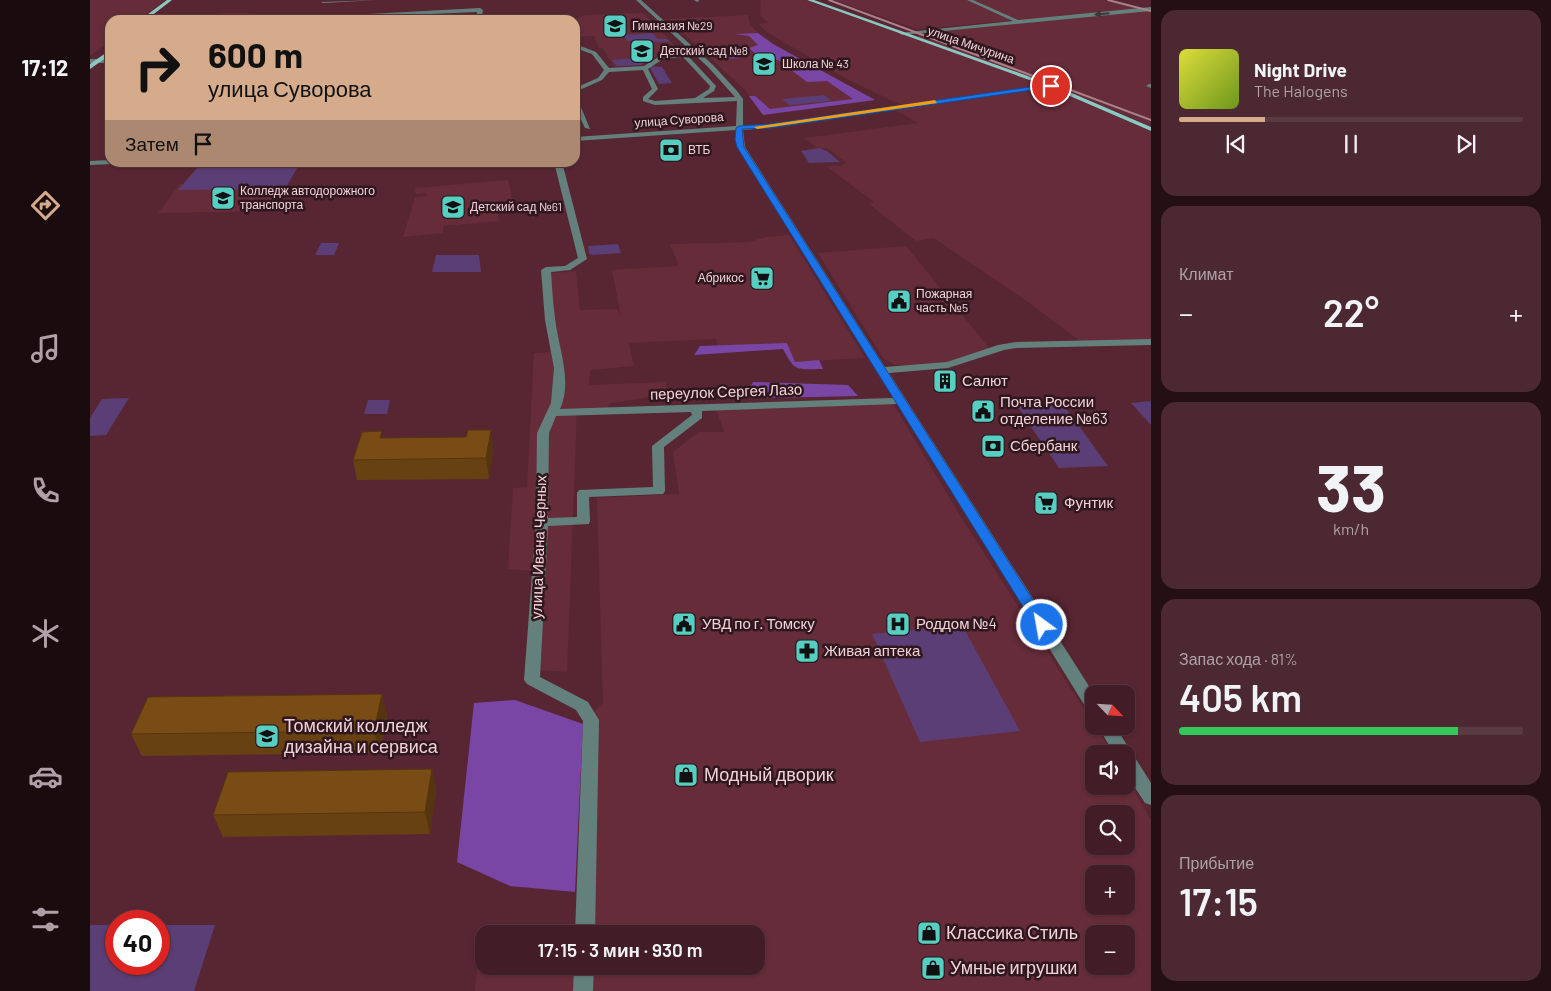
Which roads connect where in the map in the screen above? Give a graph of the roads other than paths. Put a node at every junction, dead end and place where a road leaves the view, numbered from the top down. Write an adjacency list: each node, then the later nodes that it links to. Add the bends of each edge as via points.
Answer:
1 (170, 0): 9 (main road)
2 (177, 0): 10 (main road)
3 (376, 0): 7 (street)
4 (638, 0): 18 (street)
5 (809, 0): 15 (main road, улица Мичурина)
6 (969, 0): 14 (street)
7 (324, 1): 11 (street)
8 (1151, 9): 14 (street, one-way to 14)
9 (150, 15)
10 (158, 15)
11 (317, 15)
12 (388, 15): 13 (street, via 480,10)
13 (479, 15)
14 (1018, 22): 15 (street)
15 (902, 33): 27 (main road, улица Мичурина)
16 (580, 48): 26 (street, via 594,53)
17 (105, 49): 21 (main road)
18 (697, 54): 19 (street); 29 (street)
19 (684, 55): 25 (street, via 662,57); 30 (street, via 713,86 698,98)
20 (105, 56): 22 (main road)
21 (90, 60): 22 (street)
22 (98, 61): 23 (street); 24 (main road)
23 (105, 61)
24 (90, 67)
25 (645, 68): 26 (street); 30 (street, via 655,89 645,100 661,103)
26 (607, 70): 28 (street, via 600,79)
27 (1051, 86): 33 (street, улица Суворова); 34 (main road, улица Мичурина)
28 (580, 88)
29 (740, 99): 30 (street); 33 (street, via 742,115)
30 (700, 100)
31 (580, 111): 32 (street)
32 (588, 128)
33 (739, 128): 35 (street, улица Суворова); 40 (street, via 741,147)
34 (1151, 130)
35 (580, 139)
36 (90, 162): 37 (street)
37 (105, 162)
38 (559, 167): 43 (street, улица Ивана Черных, via 583,259 567,268 546,270 550,320 559,368 557,403)
39 (1151, 342): 40 (street, via 1016,345 948,365)
40 (883, 370): 41 (street)
41 (902, 401): 42 (street, переулок Сергея Лазо); 45 (street)
42 (696, 408): 43 (street, переулок Сергея Лазо); 44 (street, via 698,416 658,446 659,491 583,493 584,520)
43 (551, 413): 44 (street, улица Ивана Черных, via 543,433)
44 (542, 522): 48 (street, улица Ивана Черных, via 532,680 582,706 591,720)
45 (1085, 693)
46 (1135, 773): 47 (street)
47 (1151, 798)
48 (585, 925)
49 (584, 975): 50 (street)
50 (583, 991)

